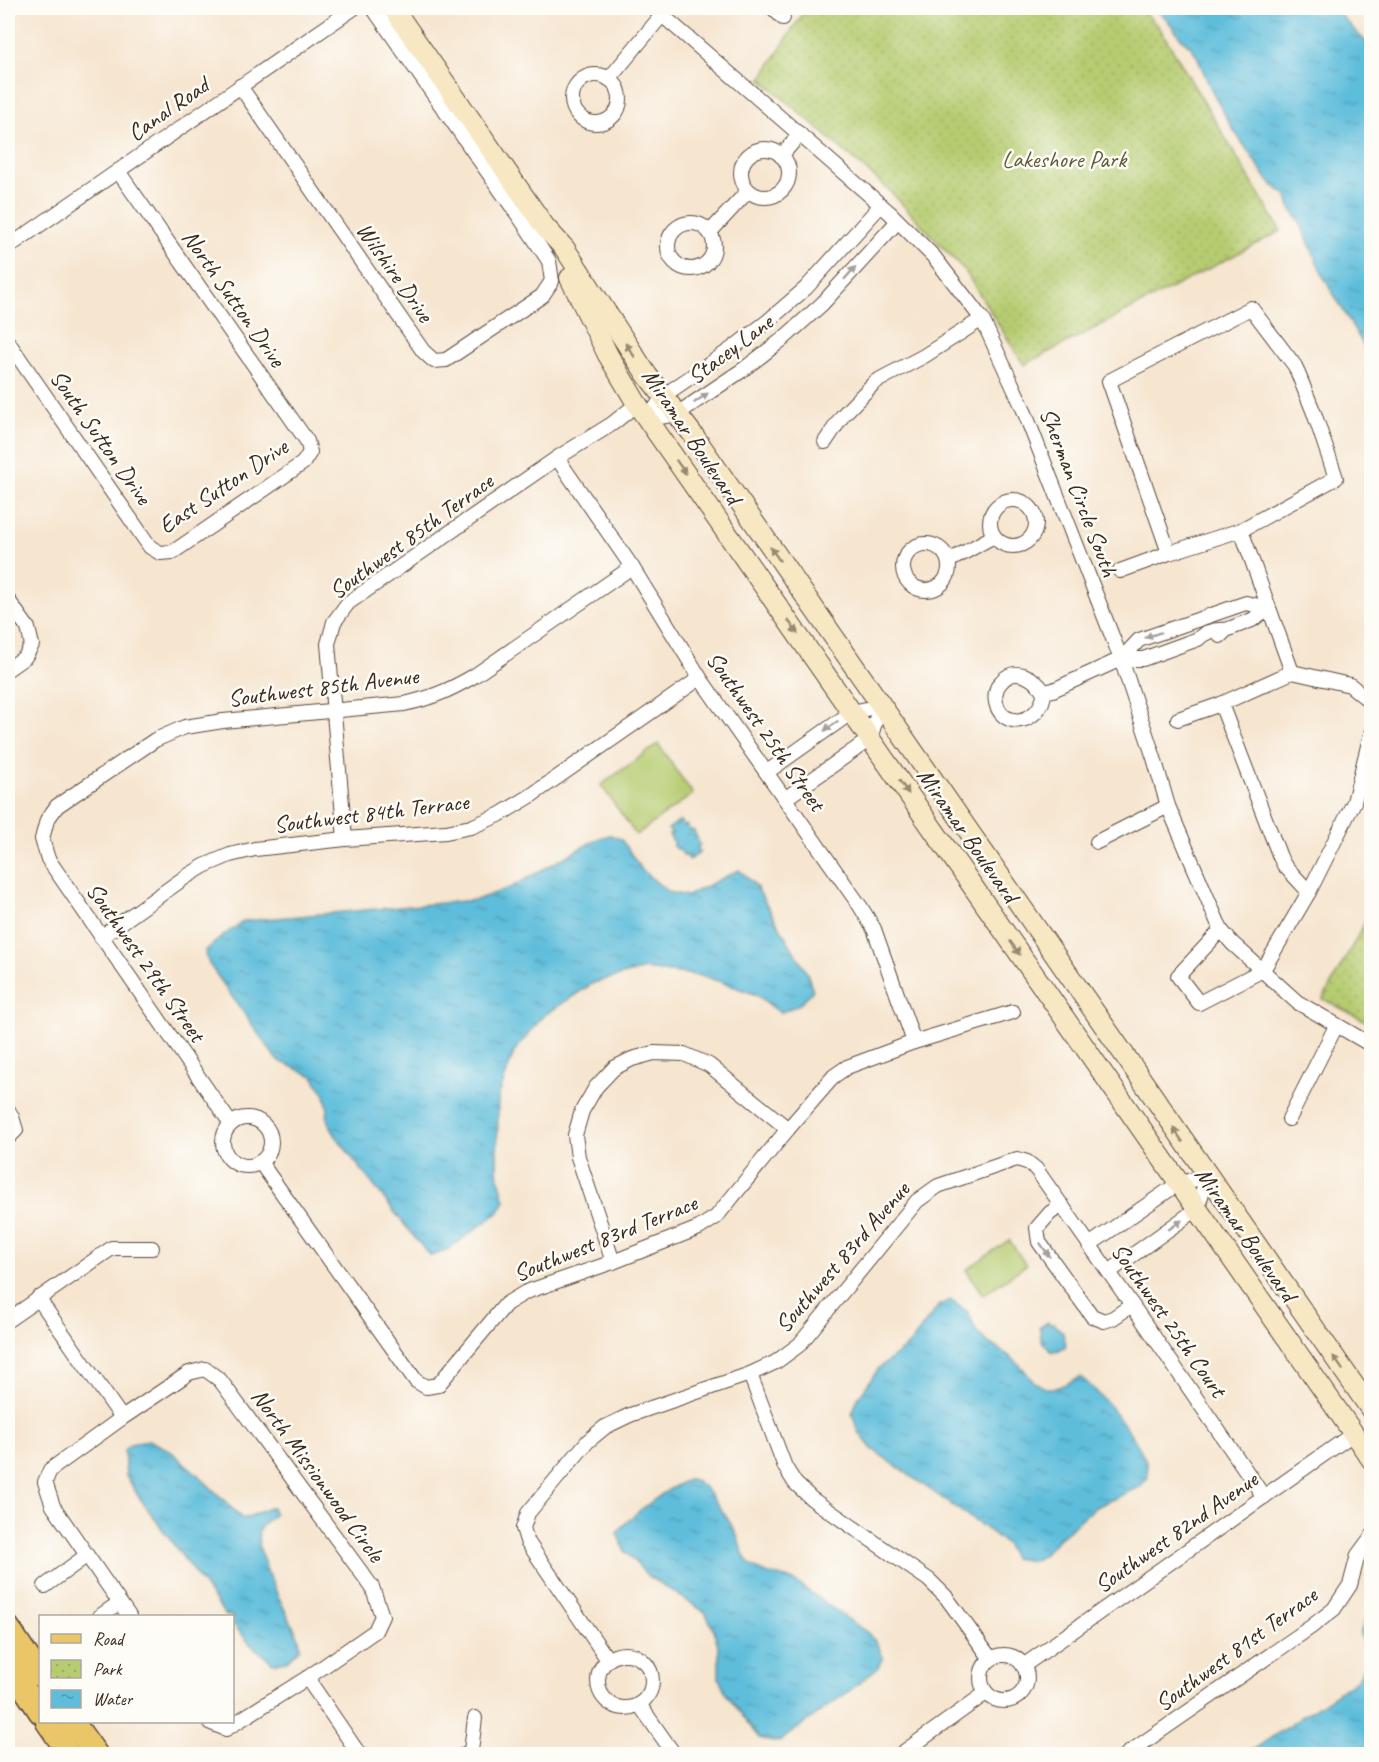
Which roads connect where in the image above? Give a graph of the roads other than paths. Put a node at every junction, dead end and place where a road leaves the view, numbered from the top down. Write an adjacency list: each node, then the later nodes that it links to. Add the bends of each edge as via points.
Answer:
1 (354, 8): 8 (street, Canal Road)
2 (373, 8): 8 (street, Wilshire Drive, via 549,261 552,281 542,296 446,360 434,361 423,351)
3 (393, 8): 15 (street, Miramar Boulevard)
4 (772, 8): 6 (street)
5 (658, 11): 7 (street); 9 (street, Sherman Circle South)
6 (783, 18)
7 (609, 79)
8 (240, 86): 11 (street, Canal Road)
9 (801, 134): 10 (street); 13 (street, Sherman Circle South)
10 (781, 156): 12 (street, via 768,149 747,157 740,171); 12 (street, via 789,171 785,187 772,197 763,198)
11 (118, 171): 17 (street, Canal Road); 24 (street, North Sutton Drive, via 307,441)
12 (748, 191): 16 (street)
13 (881, 205): 14 (street, Sherman Circle South); 20 (street, Stacey Lane, via 806,288 730,350)
14 (898, 221): 18 (street, Sherman Circle South, via 934,256); 22 (street, Stacey Lane, one-way to 14, via 783,339 822,304)
15 (545, 227): 20 (street, Miramar Boulevard, one-way to 15, via 565,249); 21 (street, Miramar Boulevard, via 608,355)
16 (710, 232)
17 (8, 247)
18 (982, 319): 23 (street, via 875,382 843,415); 26 (street, Sherman Circle South, via 1023,408)
19 (8, 342): 30 (street, South Sutton Drive, via 150,548)
20 (663, 396): 21 (street, Stacey Lane); 22 (street, Miramar Boulevard)
21 (643, 411): 22 (street, Stacey Lane); 25 (street, Southwest 85th Terrace, via 612,424); 48 (street, Miramar Boulevard, one-way to 48)
22 (676, 414): 46 (street, Miramar Boulevard, one-way to 22)
23 (825, 442)
24 (310, 452): 30 (street, East Sutton Drive, via 303,463 173,552)
25 (557, 458): 33 (street, Southwest 25th Street); 47 (street, Southwest 85th Terrace, via 348,603 334,622 328,644)
26 (1059, 504): 27 (street); 39 (street, Sherman Circle South)
27 (1034, 516): 29 (street, via 1034,531 1024,543 1010,546); 29 (street, via 1019,500 1004,501 990,518)
28 (1241, 530): 31 (street); 31 (street, via 1336,478 1295,366 1251,308 1109,381); 36 (street)
29 (994, 536): 32 (street)
30 (160, 553)
31 (1169, 553): 34 (street)
32 (949, 561)
33 (632, 567): 42 (street, Southwest 25th Street); 47 (street, Southwest 85th Avenue, via 453,688 404,704)
34 (1120, 571)
35 (8, 600): 40 (street, via 28,628 32,645 25,657)
36 (1268, 608): 37 (street, via 1246,603); 38 (street, via 1219,636); 41 (street)
37 (1192, 621): 38 (street); 39 (street, one-way to 39, via 1139,640)
38 (1198, 639): 39 (street, via 1143,659)
39 (1121, 659): 43 (street); 54 (street, Sherman Circle South)
40 (8, 669)
41 (1292, 672): 44 (street, via 1350,686); 45 (street)
42 (700, 678): 52 (street, Southwest 25th Street); 56 (street, Southwest 84th Terrace, via 499,815 446,832)
43 (1044, 692)
44 (1371, 703)
45 (1221, 704): 49 (street); 58 (street, via 1280,857)
46 (880, 706): 48 (street); 51 (street); 73 (street, Miramar Boulevard, one-way to 46)
47 (333, 711): 55 (street, Southwest 85th Avenue, via 185,728 156,740 57,806); 56 (street, Southwest 85th Terrace)
48 (852, 712): 51 (street, Miramar Boulevard); 52 (street, one-way to 52)
49 (1178, 719)
50 (1371, 730): 58 (street, via 1354,802)
51 (870, 739): 53 (street); 74 (street, Miramar Boulevard, one-way to 74)
52 (767, 772): 53 (street, Southwest 25th Street)
53 (786, 798): 64 (street, Southwest 25th Street, via 874,928)
54 (1168, 806): 57 (street); 59 (street, Sherman Circle South)
55 (47, 820): 60 (street, Southwest 29th Street, via 42,839 48,860)
56 (345, 839): 60 (street, Southwest 84th Terrace, via 230,855 184,878)
57 (1097, 842)
58 (1309, 892): 61 (street)
59 (1221, 930): 61 (street, Sherman Circle South); 61 (street, via 1178,976 1199,1003)
60 (101, 937): 68 (street, Southwest 29th Street)
61 (1263, 970): 63 (street, Sherman Circle South, via 1297,1002)
62 (1014, 1012): 64 (street, Southwest 83rd Terrace)
63 (1336, 1026): 65 (street, Sherman Circle South); 67 (street)
64 (914, 1042): 69 (street, Southwest 83rd Terrace, via 834,1076)
65 (1371, 1043)
66 (8, 1110): 70 (street)
67 (1289, 1119)
68 (231, 1124): 71 (street, via 223,1146 230,1160 245,1166); 71 (street, via 246,1118 266,1128 271,1143)
69 (788, 1129): 79 (street, Southwest 83rd Terrace, via 716,1217 699,1228); 79 (street, via 710,1065 684,1054 654,1053 614,1068 596,1087 574,1135)
70 (12, 1134)
71 (260, 1162): 79 (street, Southwest 83rd Terrace, via 416,1381 426,1387 438,1385 506,1304 526,1292)
72 (1036, 1169): 75 (street, Southwest 25th Court); 84 (street, Southwest 83rd Avenue, via 1017,1160 938,1186 917,1201 799,1345)
73 (1208, 1176): 74 (street); 76 (street); 85 (street, Miramar Boulevard, one-way to 73)
74 (1179, 1183): 76 (street, Miramar Boulevard); 77 (street)
75 (1062, 1205): 77 (street, Southwest 25th Court); 82 (street, one-way to 82, via 1037,1228 1039,1242 1092,1316 1104,1321)
76 (1197, 1209): 80 (street, one-way to 76); 87 (street, Miramar Boulevard)
77 (1089, 1245): 80 (street, Southwest 25th Court)
78 (152, 1248): 81 (street, via 112,1248)
79 (613, 1262)
80 (1108, 1272): 82 (street, Southwest 25th Court)
81 (38, 1298): 83 (street); 86 (street)
82 (1132, 1305): 89 (street, Southwest 25th Court)
83 (8, 1320)
84 (750, 1374): 97 (street, via 785,1467 795,1483 929,1580); 98 (street, Southwest 83rd Avenue, via 605,1427 588,1441 528,1513 523,1528 527,1541)
85 (1371, 1411)
86 (122, 1418): 91 (street, via 50,1470 45,1482 53,1506); 102 (street, North Missionwood Circle, via 189,1373 205,1369 220,1380 372,1587 382,1616 375,1631)
87 (1353, 1434): 88 (street, Miramar Boulevard); 89 (street, Southwest 82nd Avenue)
88 (1371, 1460)
89 (1264, 1497): 100 (street, Southwest 82nd Avenue)
90 (1371, 1536): 116 (street, Southwest 81st Terrace, via 1358,1555 1350,1585 1334,1609)
91 (86, 1556): 92 (street); 93 (street)
92 (45, 1586)
93 (119, 1603): 94 (street); 95 (street)
94 (103, 1615)
95 (128, 1615)
96 (8, 1627): 101 (main road)
97 (991, 1659): 100 (street, via 1005,1655); 103 (street, via 982,1671)
98 (608, 1660): 105 (street, via 598,1684 606,1700 621,1708); 105 (street, via 633,1655 647,1665 652,1682 646,1699)
99 (8, 1664): 101 (main road)
100 (1023, 1666): 103 (street, via 1027,1681 1020,1695 999,1701)
101 (37, 1674): 104 (main road)
102 (307, 1678): 109 (street, via 226,1729); 112 (street)
103 (986, 1693): 115 (street)
104 (39, 1699)
105 (639, 1704): 114 (street)
106 (475, 1718): 113 (street, via 471,1751)
107 (48, 1723): 110 (main road)
108 (74, 1723): 111 (main road)
109 (211, 1723)
110 (69, 1755)
111 (96, 1755)
112 (359, 1755)
113 (465, 1755)
114 (674, 1755)
115 (901, 1755)
116 (1127, 1755)

